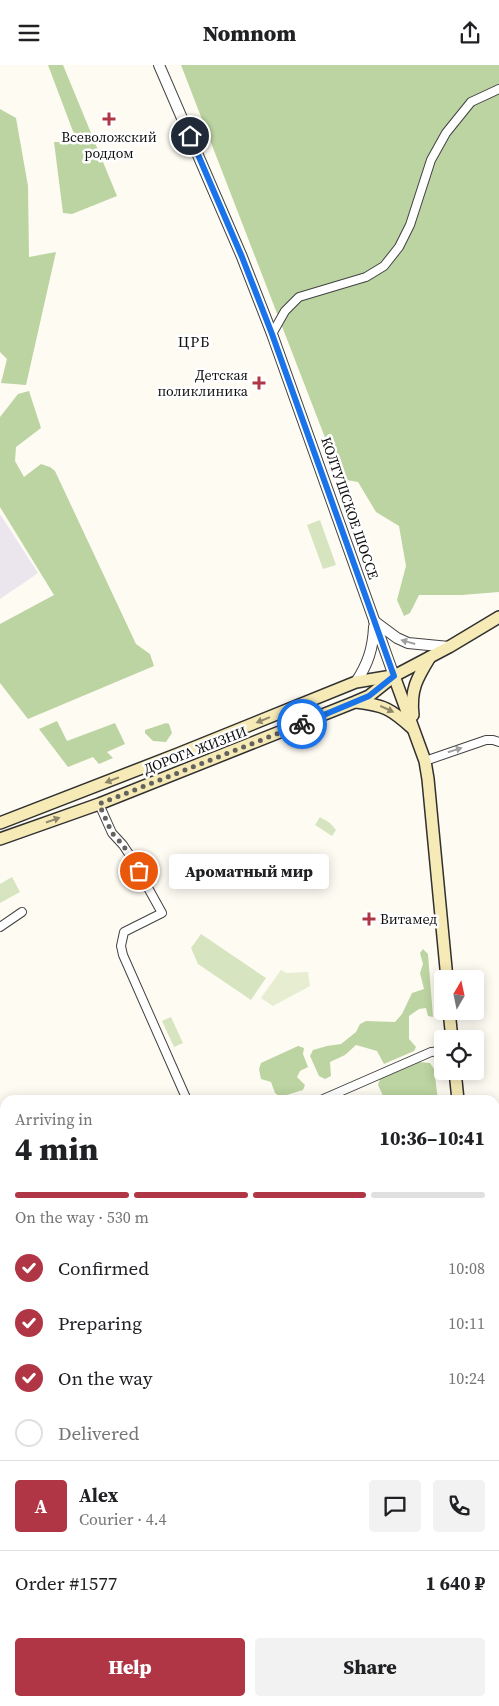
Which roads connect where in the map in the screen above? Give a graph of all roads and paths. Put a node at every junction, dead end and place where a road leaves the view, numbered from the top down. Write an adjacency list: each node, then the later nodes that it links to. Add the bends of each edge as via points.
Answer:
1 (159, 65): 3 (street, КОЛТУШСКОЕ ШОССЕ)
2 (499, 89): 3 (street, via 471,102 446,133 432,160 410,225 384,266 366,277 299,297 285,311)
3 (272, 334): 5 (street, КОЛТУШСКОЕ ШОССЕ)
4 (499, 617): 6 (main road, ДОРОГА ЖИЗНИ)
5 (374, 621): 6 (street, one-way to 5, via 408,643); 8 (street, КОЛТУШСКОЕ ШОССЕ); 9 (street, via 371,654)
6 (449, 647): 7 (main road, ДОРОГА ЖИЗНИ)
7 (430, 657): 8 (main road, ДОРОГА ЖИЗНИ); 11 (main road, via 413,689)
8 (394, 676): 9 (main road, ДОРОГА ЖИЗНИ); 10 (main road, ДОРОГА ЖИЗНИ, via 369,696); 11 (main road, КОЛТУШСКОЕ ШОССЕ)
9 (356, 682): 15 (main road, ДОРОГА ЖИЗНИ, one-way to 15)
10 (355, 702): 11 (main road, one-way to 11, via 386,708); 14 (main road, ДОРОГА ЖИЗНИ)
11 (414, 729): 13 (main road, КОЛТУШСКОЕ ШОССЕ)
12 (499, 742): 13 (street, one-way to 12, via 486,740)
13 (425, 761): 19 (main road, КОЛТУШСКОЕ ШОССЕ)
14 (99, 804): 16 (main road, ДОРОГА ЖИЗНИ, one-way to 14); 22 (street, via 112,833 131,857 162,913 124,932 121,946)
15 (0, 823)
16 (0, 839)
17 (22, 912): 18 (street)
18 (0, 927)
19 (446, 970)
20 (434, 1052): 23 (street)
21 (456, 1080): 24 (main road)
22 (185, 1095)
23 (332, 1095)
24 (457, 1095)

